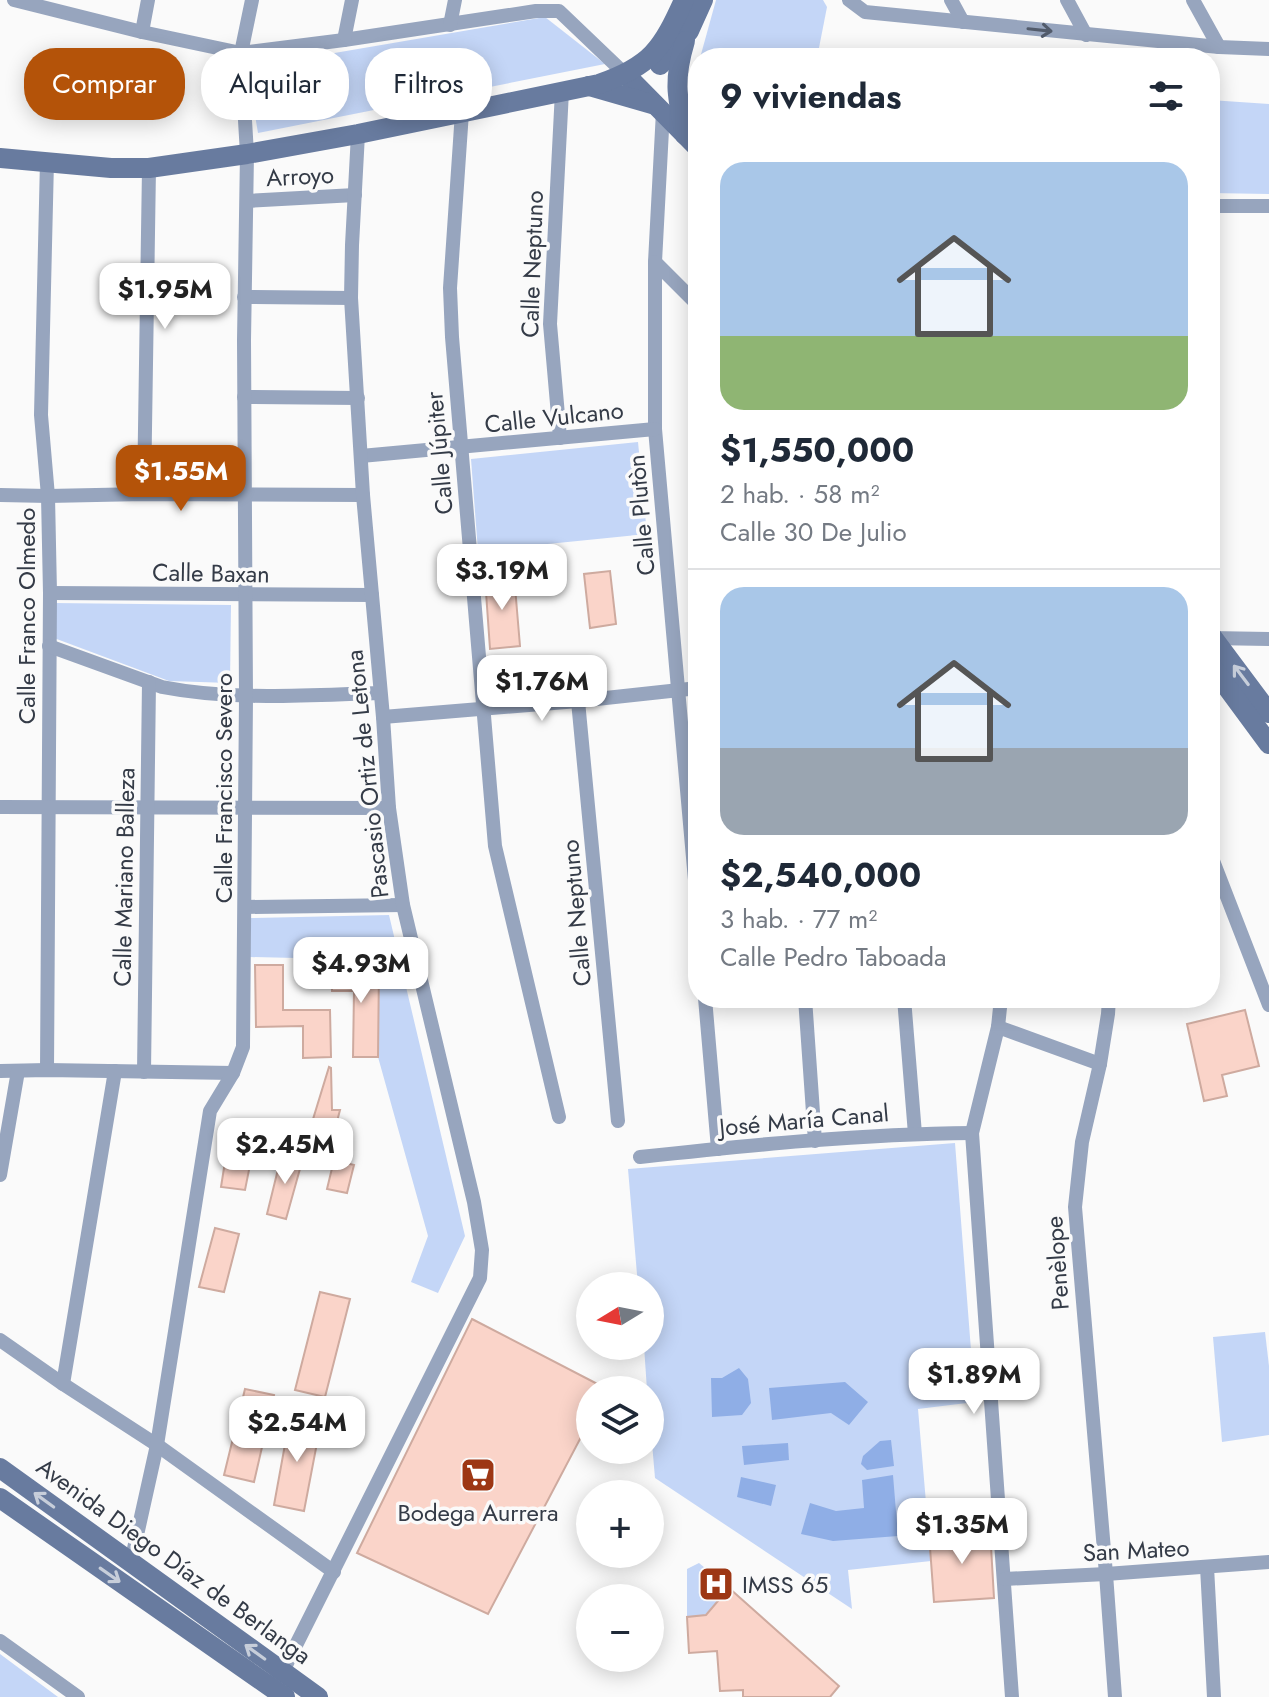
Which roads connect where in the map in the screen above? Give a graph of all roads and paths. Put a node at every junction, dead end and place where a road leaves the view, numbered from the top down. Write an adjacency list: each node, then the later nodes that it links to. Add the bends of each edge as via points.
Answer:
1 (14, 0): 12 (street)
2 (148, 0): 17 (street)
3 (252, 0): 22 (street, Calle Francisco Severo)
4 (352, 0): 19 (street)
5 (455, 0): 15 (street)
6 (684, 0): 25 (street)
7 (703, 0): 16 (street)
8 (849, 0): 14 (street, via 865,12)
9 (951, 0): 14 (street)
10 (1067, 0): 18 (street)
11 (1193, 0): 20 (street)
12 (41, 3): 17 (street)
13 (560, 6): 15 (street); 25 (street)
14 (963, 22): 18 (street, one-way to 18)
15 (450, 25): 19 (street)
16 (689, 31): 25 (street); 33 (street, via 676,84)
17 (142, 32): 21 (street)
18 (1086, 35): 20 (street)
19 (344, 40): 23 (street)
20 (1219, 47): 24 (street)
21 (217, 48)
22 (242, 48)
23 (281, 48)
24 (1269, 49)
25 (637, 78): 26 (street); 29 (street)
26 (594, 85): 27 (street); 29 (street)
27 (562, 91): 28 (street); 51 (street, Calle Neptuno, via 550,324)
28 (492, 106)
29 (660, 109): 35 (street); 44 (street, Calle Plutòn)
30 (245, 120): 36 (street, Calle Francisco Severo)
31 (424, 120): 34 (street)
32 (461, 120): 52 (street, Calle Júpiter, via 450,288)
33 (688, 125)
34 (358, 134): 36 (street); 40 (street, Pascasio Ortiz de Letona)
35 (688, 137)
36 (247, 154): 39 (street); 41 (street, Calle Francisco Severo)
37 (0, 158): 38 (street)
38 (47, 161): 39 (street); 58 (street, Calle Franco Olmedo, via 41,415)
39 (149, 168): 54 (street)
40 (355, 195): 41 (street, Arroyo); 47 (street, Pascasio Ortiz de Letona)
41 (247, 201): 46 (street, Calle Francisco Severo)
42 (1220, 206): 43 (street)
43 (1269, 206)
44 (655, 262): 45 (street); 50 (street, Calle Plutòn)
45 (688, 295)
46 (244, 297): 47 (street); 48 (street, Calle Francisco Severo)
47 (351, 298): 49 (street, Pascasio Ortiz de Letona)
48 (244, 397): 49 (street); 56 (street, Calle Francisco Severo)
49 (358, 398): 53 (street, Pascasio Ortiz de Letona)
50 (655, 429): 51 (street, Calle Vulcano); 69 (street, Calle Plutòn)
51 (560, 438): 52 (street, Calle Vulcano)
52 (462, 448): 53 (street, Calle Vulcano); 73 (street, Calle Júpiter)
53 (361, 456): 57 (street, Pascasio Ortiz de Letona)
54 (144, 494): 56 (street); 58 (street)
55 (0, 495): 58 (street)
56 (245, 495): 57 (street); 60 (street, Calle Francisco Severo)
57 (363, 495): 61 (street, Pascasio Ortiz de Letona)
58 (48, 496): 59 (street, Calle Franco Olmedo)
59 (50, 593): 60 (street, Calle Baxan); 64 (street, Calle Franco Olmedo)
60 (246, 595): 61 (street, Calle Baxan); 71 (street, Calle Francisco Severo)
61 (372, 595): 70 (street, Pascasio Ortiz de Letona)
62 (1220, 637): 63 (street)
63 (1269, 639)
64 (49, 646): 67 (street); 79 (street, Calle Franco Olmedo)
65 (1220, 649): 74 (street, one-way to 65)
66 (1220, 678): 76 (street)
67 (149, 682): 71 (street, via 181,691); 81 (street, Calle Mariano Balleza)
68 (688, 689): 69 (street)
69 (679, 690): 72 (street); 77 (street, Calle Plutòn)
70 (380, 693): 71 (street); 75 (street, Pascasio Ortiz de Letona)
71 (246, 697): 80 (street, Calle Francisco Severo)
72 (578, 701): 73 (street); 101 (street, Calle Neptuno)
73 (482, 709): 75 (street); 100 (street, Calle Júpiter, via 495,846)
74 (1269, 713)
75 (383, 717): 82 (street, Pascasio Ortiz de Letona)
76 (1269, 744)
77 (688, 796)
78 (0, 807): 79 (street)
79 (48, 807): 81 (street); 94 (street, Calle Franco Olmedo)
80 (245, 807): 81 (street); 82 (street); 85 (street, Calle Francisco Severo)
81 (147, 808): 98 (street, Calle Mariano Balleza)
82 (389, 808): 84 (street, Pascasio Ortiz de Letona)
83 (1220, 879): 86 (street)
84 (403, 905): 85 (street); 116 (street, Pascasio Ortiz de Letona, via 474,1202 482,1250 480,1278)
85 (245, 907): 99 (street, Calle Francisco Severo, via 243,1047)
86 (1269, 1005)
87 (706, 1008): 105 (street)
88 (806, 1008): 104 (street)
89 (905, 1008): 103 (street)
90 (1000, 1008): 92 (street)
91 (1108, 1008): 93 (street, Penèlope)
92 (998, 1027): 93 (street); 102 (street)
93 (1100, 1064): 117 (street, Penèlope, via 1082,1142 1075,1207)
94 (47, 1070): 96 (street); 97 (street)
95 (0, 1071): 96 (street)
96 (18, 1071): 107 (street)
97 (115, 1071): 98 (street); 109 (street)
98 (144, 1072): 99 (street)
99 (233, 1073): 110 (street, Calle Francisco Severo, via 210,1111)
100 (559, 1117)
101 (618, 1121)
102 (972, 1133): 103 (street, José María Canal); 118 (street)
103 (915, 1134): 104 (street, José María Canal)
104 (815, 1141): 105 (street, José María Canal)
105 (718, 1149): 106 (street, José María Canal)
106 (640, 1157)
107 (0, 1175)
108 (0, 1340): 109 (street)
109 (63, 1384): 110 (street)
110 (157, 1445): 113 (street, Calle Francisco Severo); 116 (street)
111 (0, 1468): 113 (street, Avenida Diego Díaz de Berlanga, one-way to 111)
112 (0, 1498): 120 (street, Avenida Diego Díaz de Berlanga, one-way to 120)
113 (131, 1562): 120 (street, Avenida Diego Díaz de Berlanga, one-way to 113)
114 (1269, 1562): 115 (street, San Mateo)
115 (1207, 1567): 117 (street, San Mateo); 125 (street)
116 (334, 1572): 120 (street, Pascasio Ortiz de Letona)
117 (1106, 1574): 118 (street, San Mateo); 124 (street, Penèlope)
118 (1005, 1579): 123 (street)
119 (0, 1641): 121 (street)
120 (279, 1685): 122 (street, Avenida Diego Díaz de Berlanga)
121 (78, 1697)
122 (318, 1697)
123 (1012, 1697)
124 (1115, 1697)
125 (1214, 1697)

